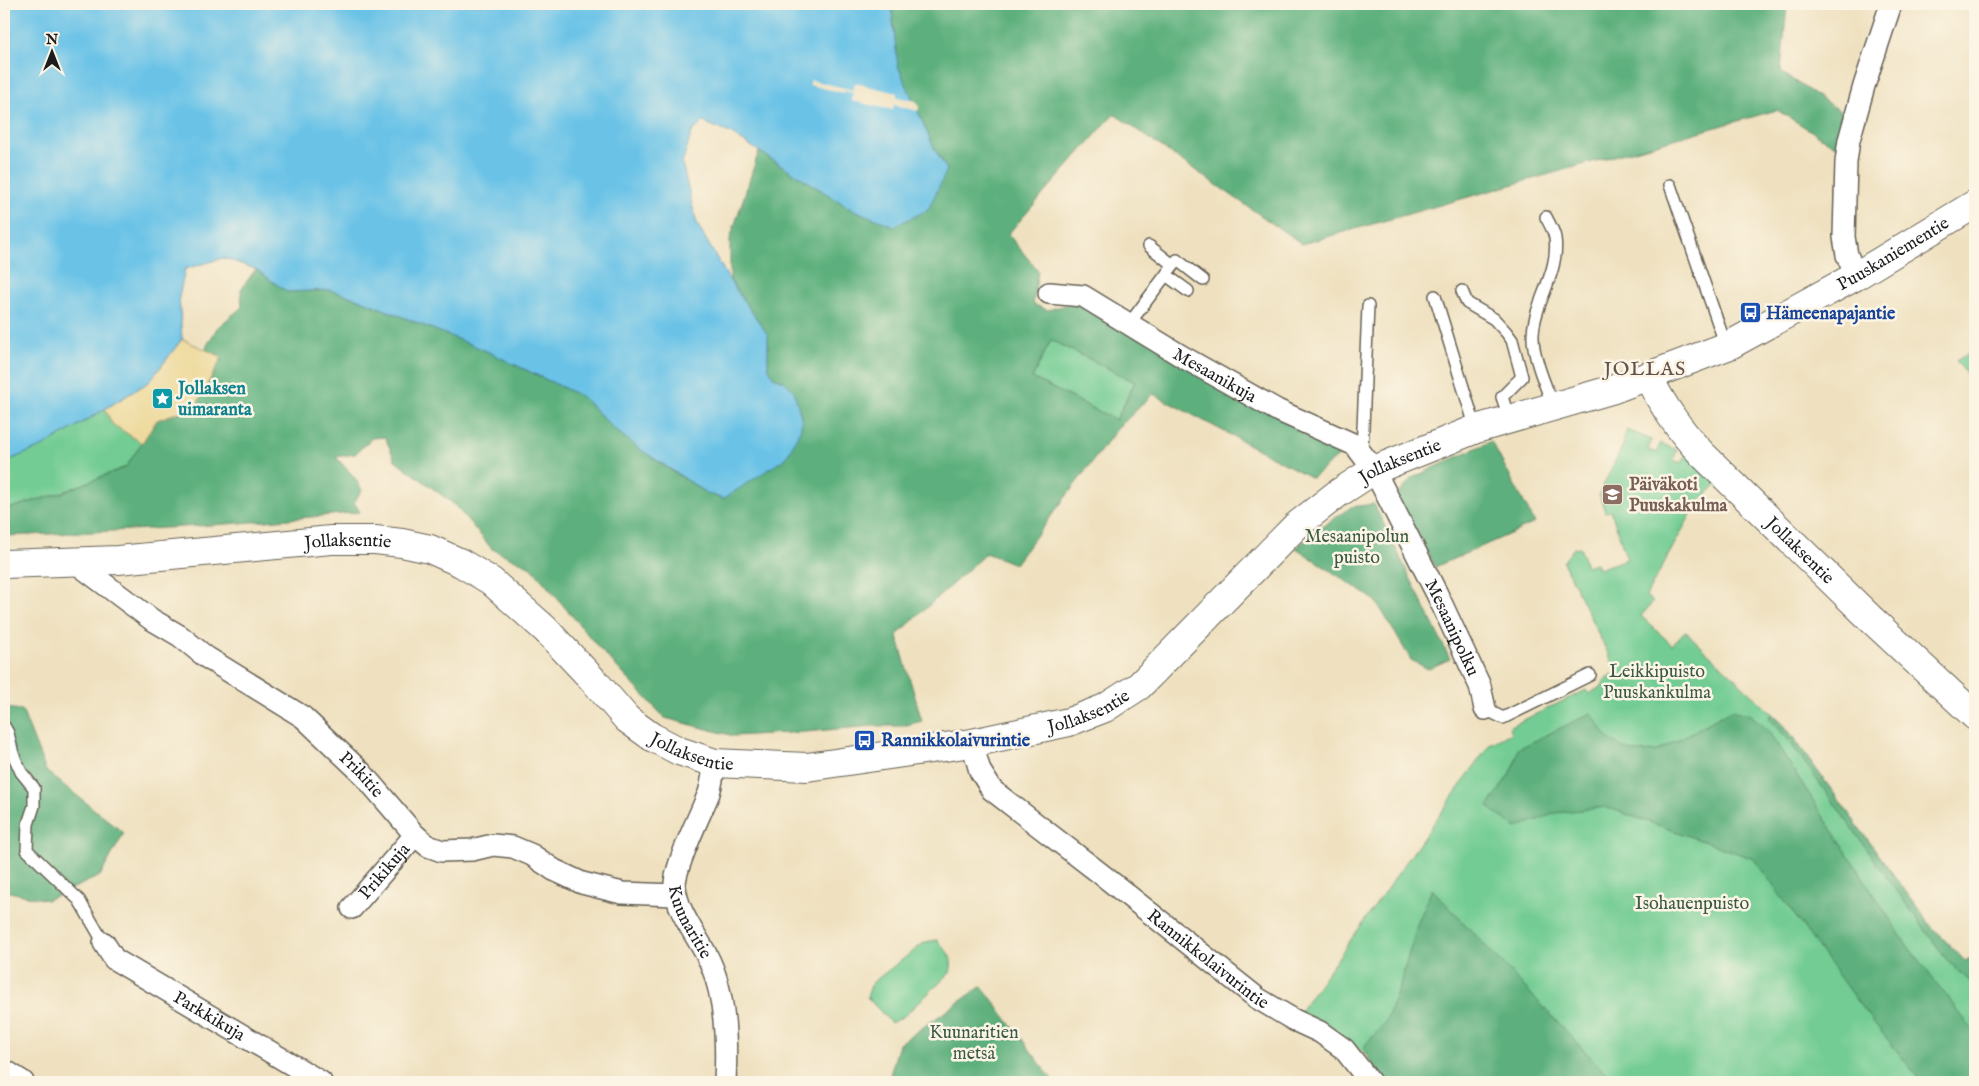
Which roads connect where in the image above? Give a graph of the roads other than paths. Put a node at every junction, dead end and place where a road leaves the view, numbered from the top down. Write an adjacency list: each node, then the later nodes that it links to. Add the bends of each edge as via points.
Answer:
1 (1891, 4): 8 (street, via 1864,86 1846,162 1844,237)
2 (1670, 185): 16 (lane)
3 (1975, 204): 8 (main road, Puuskaniementie)
4 (1546, 217): 18 (lane, via 1555,237 1554,264 1532,335 1538,365)
5 (1149, 246): 6 (lane)
6 (1173, 265): 7 (lane); 9 (lane, via 1177,260)
7 (1166, 275): 10 (lane); 15 (lane)
8 (1856, 276): 16 (main road, Puuskaniementie)
9 (1203, 280)
10 (1188, 291)
11 (1462, 291): 19 (lane, via 1466,303 1494,319 1512,340 1522,377 1502,397)
12 (1048, 293): 15 (street, Mesaanikuja, via 1083,296)
13 (1435, 296): 20 (lane)
14 (1368, 306): 21 (lane)
15 (1129, 324): 21 (street, Mesaanikuja, via 1277,410 1355,445)
16 (1726, 346): 17 (main road, Puuskaniementie)
17 (1648, 377): 18 (main road, Jollaksentie); 26 (main road, Jollaksentie, via 1669,414 1702,454)
18 (1553, 405): 19 (main road, Jollaksentie)
19 (1509, 418): 20 (main road, Jollaksentie)
20 (1476, 429): 21 (main road, Jollaksentie)
21 (1368, 462): 25 (street, Mesaanipolku, via 1480,686); 28 (main road, Jollaksentie, via 1337,494 1296,526 1139,686 1106,708 1069,722)
22 (74, 562): 23 (main road, Jollaksentie); 29 (main road, Jollaksentie, via 331,540 375,540 430,549 491,581 545,629 627,719 679,752); 30 (street, Prikitie, via 206,657 303,717 361,772)
23 (4, 564)
24 (1590, 675): 25 (lane, via 1504,718)
25 (1485, 709)
26 (1975, 716)
27 (4, 726): 33 (lane, via 18,766 34,788 27,850 79,900)
28 (972, 744): 29 (main road, Jollaksentie, via 807,767); 38 (street, Rannikkolaivurintie, via 980,771 992,790 1257,998 1320,1032 1344,1049)
29 (715, 763): 31 (street, Kuunaritie, via 710,790 678,871)
30 (416, 835): 31 (street, Prikitie, via 428,846 442,851 472,850 492,845 513,847 582,883 622,893); 32 (street, Prikikuja)
31 (676, 895): 37 (street, Kuunaritie, via 717,982 726,1059)
32 (352, 908)
33 (104, 943): 36 (street, Parkkikuja, via 114,959)
34 (4, 1070): 35 (street)
35 (23, 1082)
36 (321, 1082)
37 (725, 1082)
38 (1370, 1082)

